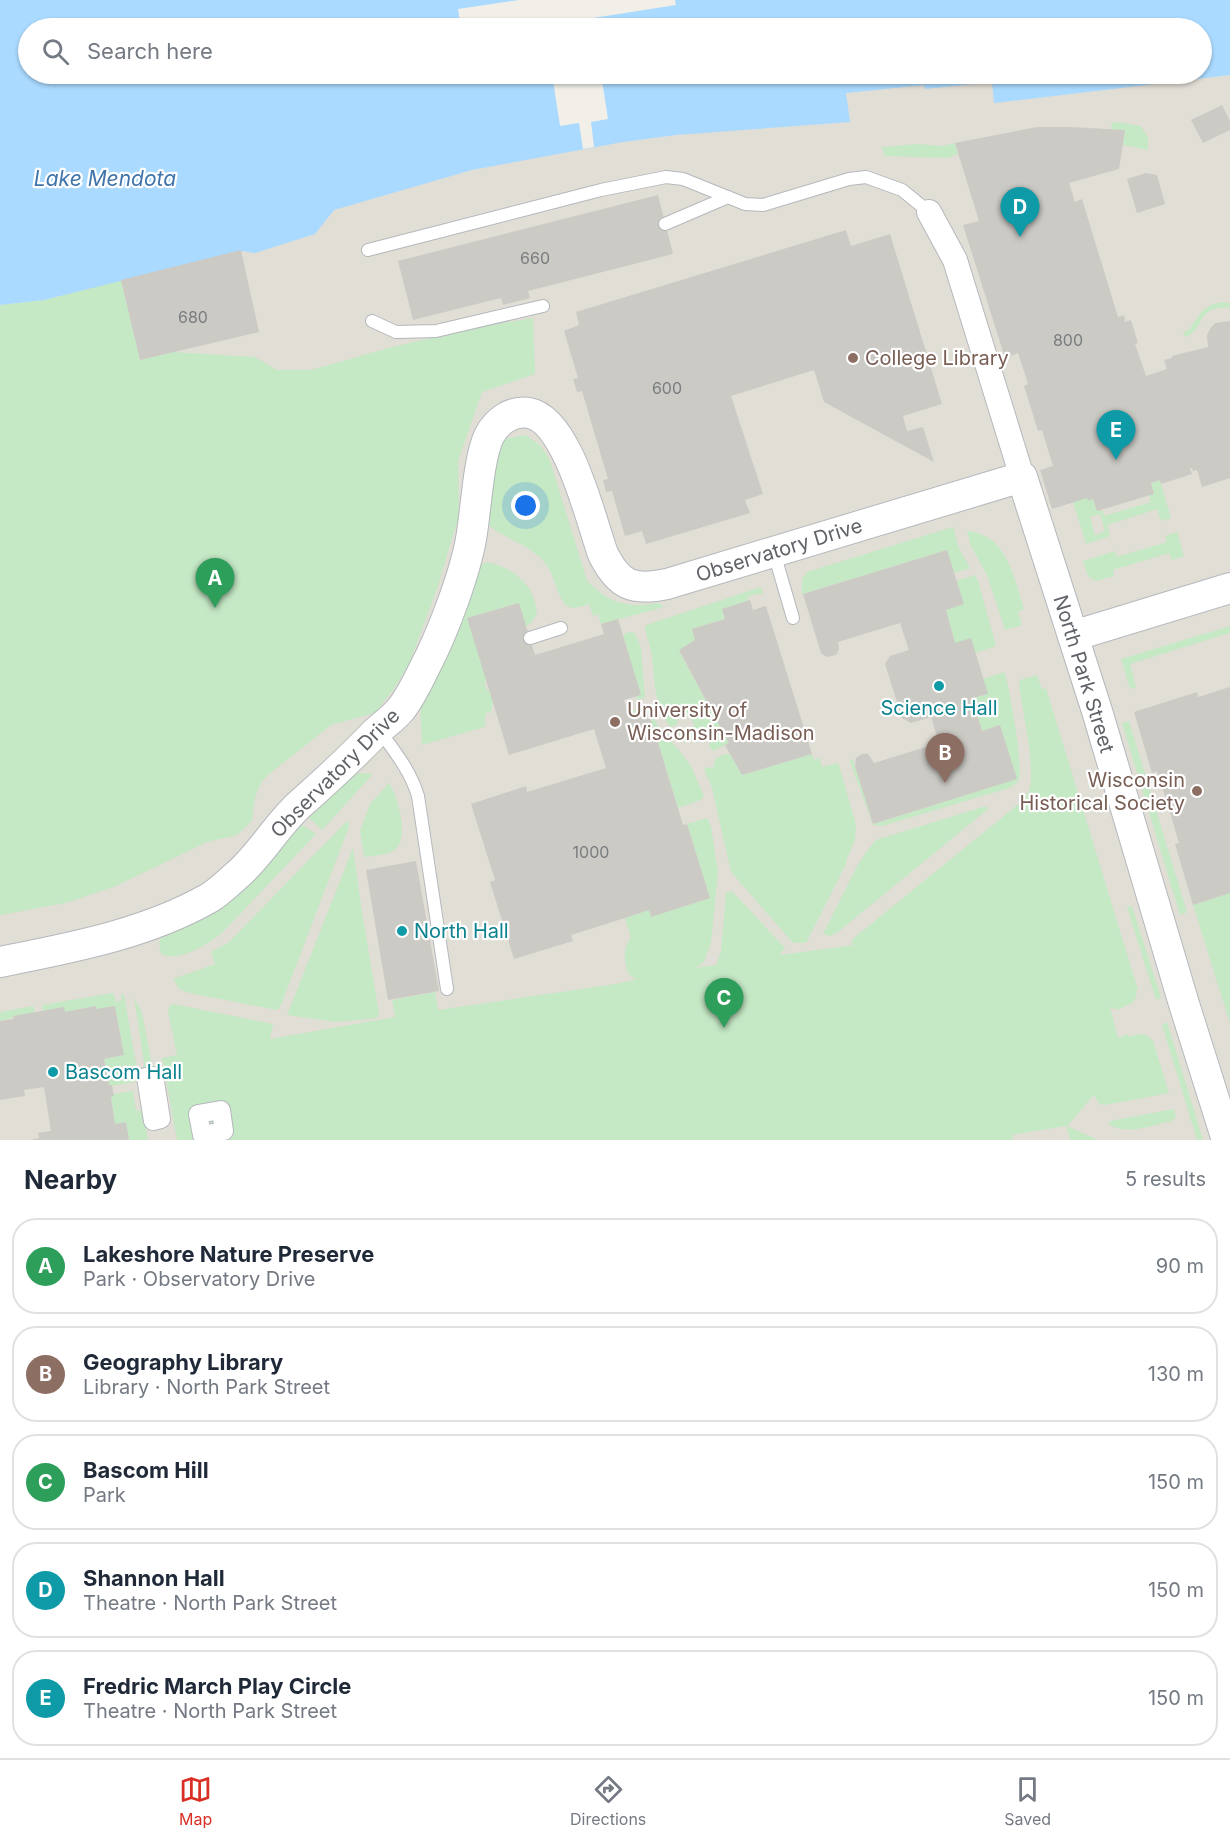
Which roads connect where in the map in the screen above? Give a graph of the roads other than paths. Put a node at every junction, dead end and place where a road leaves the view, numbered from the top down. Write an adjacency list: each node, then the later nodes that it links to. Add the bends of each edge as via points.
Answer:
1 (728, 197): 2 (lane, via 745,204 763,205 866,177 902,190); 3 (lane); 4 (lane, via 683,179 666,177)
2 (929, 212): 7 (street, North Park Street, via 955,260)
3 (665, 224)
4 (368, 250)
5 (543, 306): 6 (lane, via 436,331 396,332)
6 (372, 321)
7 (1022, 477): 8 (street, Observatory Drive); 12 (street, North Park Street)
8 (773, 552): 10 (lane); 14 (street, Observatory Drive, via 667,584 628,585 611,570 603,555 566,448 554,430 532,414 512,414 500,422 484,453 470,543 434,648 401,709)
9 (1230, 588): 12 (street)
10 (793, 618)
11 (561, 628): 13 (lane)
12 (1073, 636): 17 (street, North Park Street)
13 (530, 638)
14 (379, 730): 15 (street, Observatory Drive, via 295,809 240,873 212,896 180,913 135,929); 16 (lane, via 405,764 418,796)
15 (0, 962)
16 (447, 989)
17 (1227, 1140)

